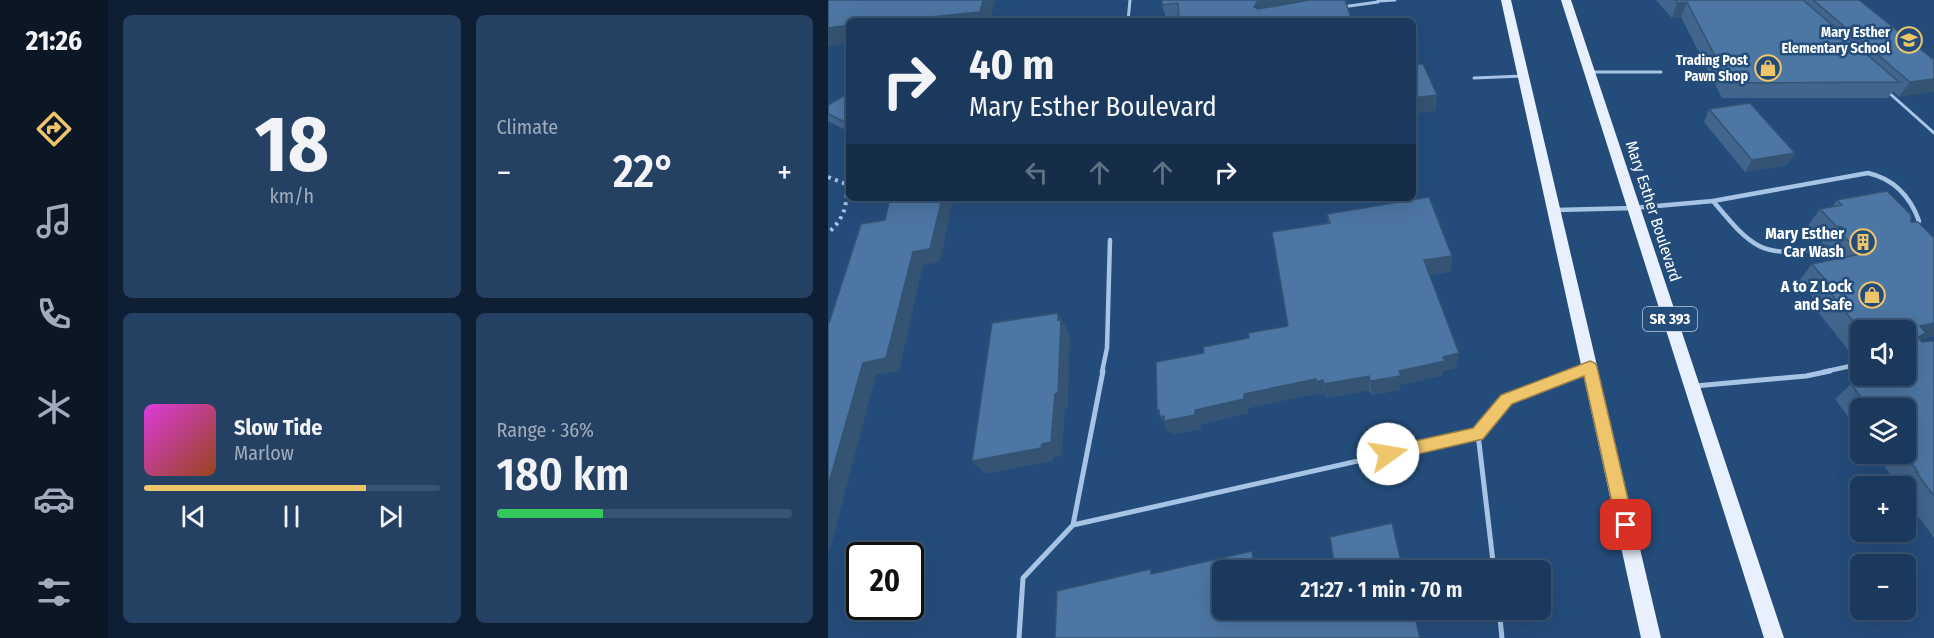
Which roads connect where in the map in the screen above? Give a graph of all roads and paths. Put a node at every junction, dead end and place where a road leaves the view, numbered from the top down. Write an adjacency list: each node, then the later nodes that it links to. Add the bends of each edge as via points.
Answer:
1 (1130, 0): 7 (lane)
2 (1395, 0): 5 (lane)
3 (1506, 0): 10 (main road)
4 (1566, 0): 8 (main road, Mary Esther Boulevard / SR 393)
5 (1378, 1): 6 (lane)
6 (1335, 8)
7 (1128, 18)
8 (1590, 72): 9 (lane); 18 (main road, Mary Esther Boulevard / SR 393)
9 (1661, 72)
10 (1523, 76): 11 (lane); 19 (main road)
11 (1474, 78)
12 (1881, 86): 13 (lane)
13 (1934, 132)
14 (828, 177): 15 (path)
15 (846, 184)
16 (848, 201): 21 (path, via 842,221)
17 (1713, 201): 18 (lane); 20 (lane, via 1868,173 1893,182 1916,209 1919,221); 23 (lane, via 1744,239 1760,250 1773,253)
18 (1634, 208): 19 (lane); 26 (main road, Mary Esther Boulevard / SR 393)
19 (1554, 210): 25 (main road)
20 (1912, 231)
21 (828, 233)
22 (1110, 240): 28 (lane, via 1107,348)
23 (1826, 248)
24 (1850, 366): 26 (lane, via 1806,376)
25 (1590, 367): 27 (lane, via 1506,400); 33 (main road)
26 (1692, 387): 34 (main road, Mary Esther Boulevard / SR 393)
27 (1478, 434): 28 (lane); 29 (lane)
28 (1073, 525): 31 (lane, via 1023,578)
29 (1493, 560)
30 (1500, 620): 32 (lane)
31 (1019, 638)
32 (1502, 638)
33 (1651, 638)
34 (1774, 638)

